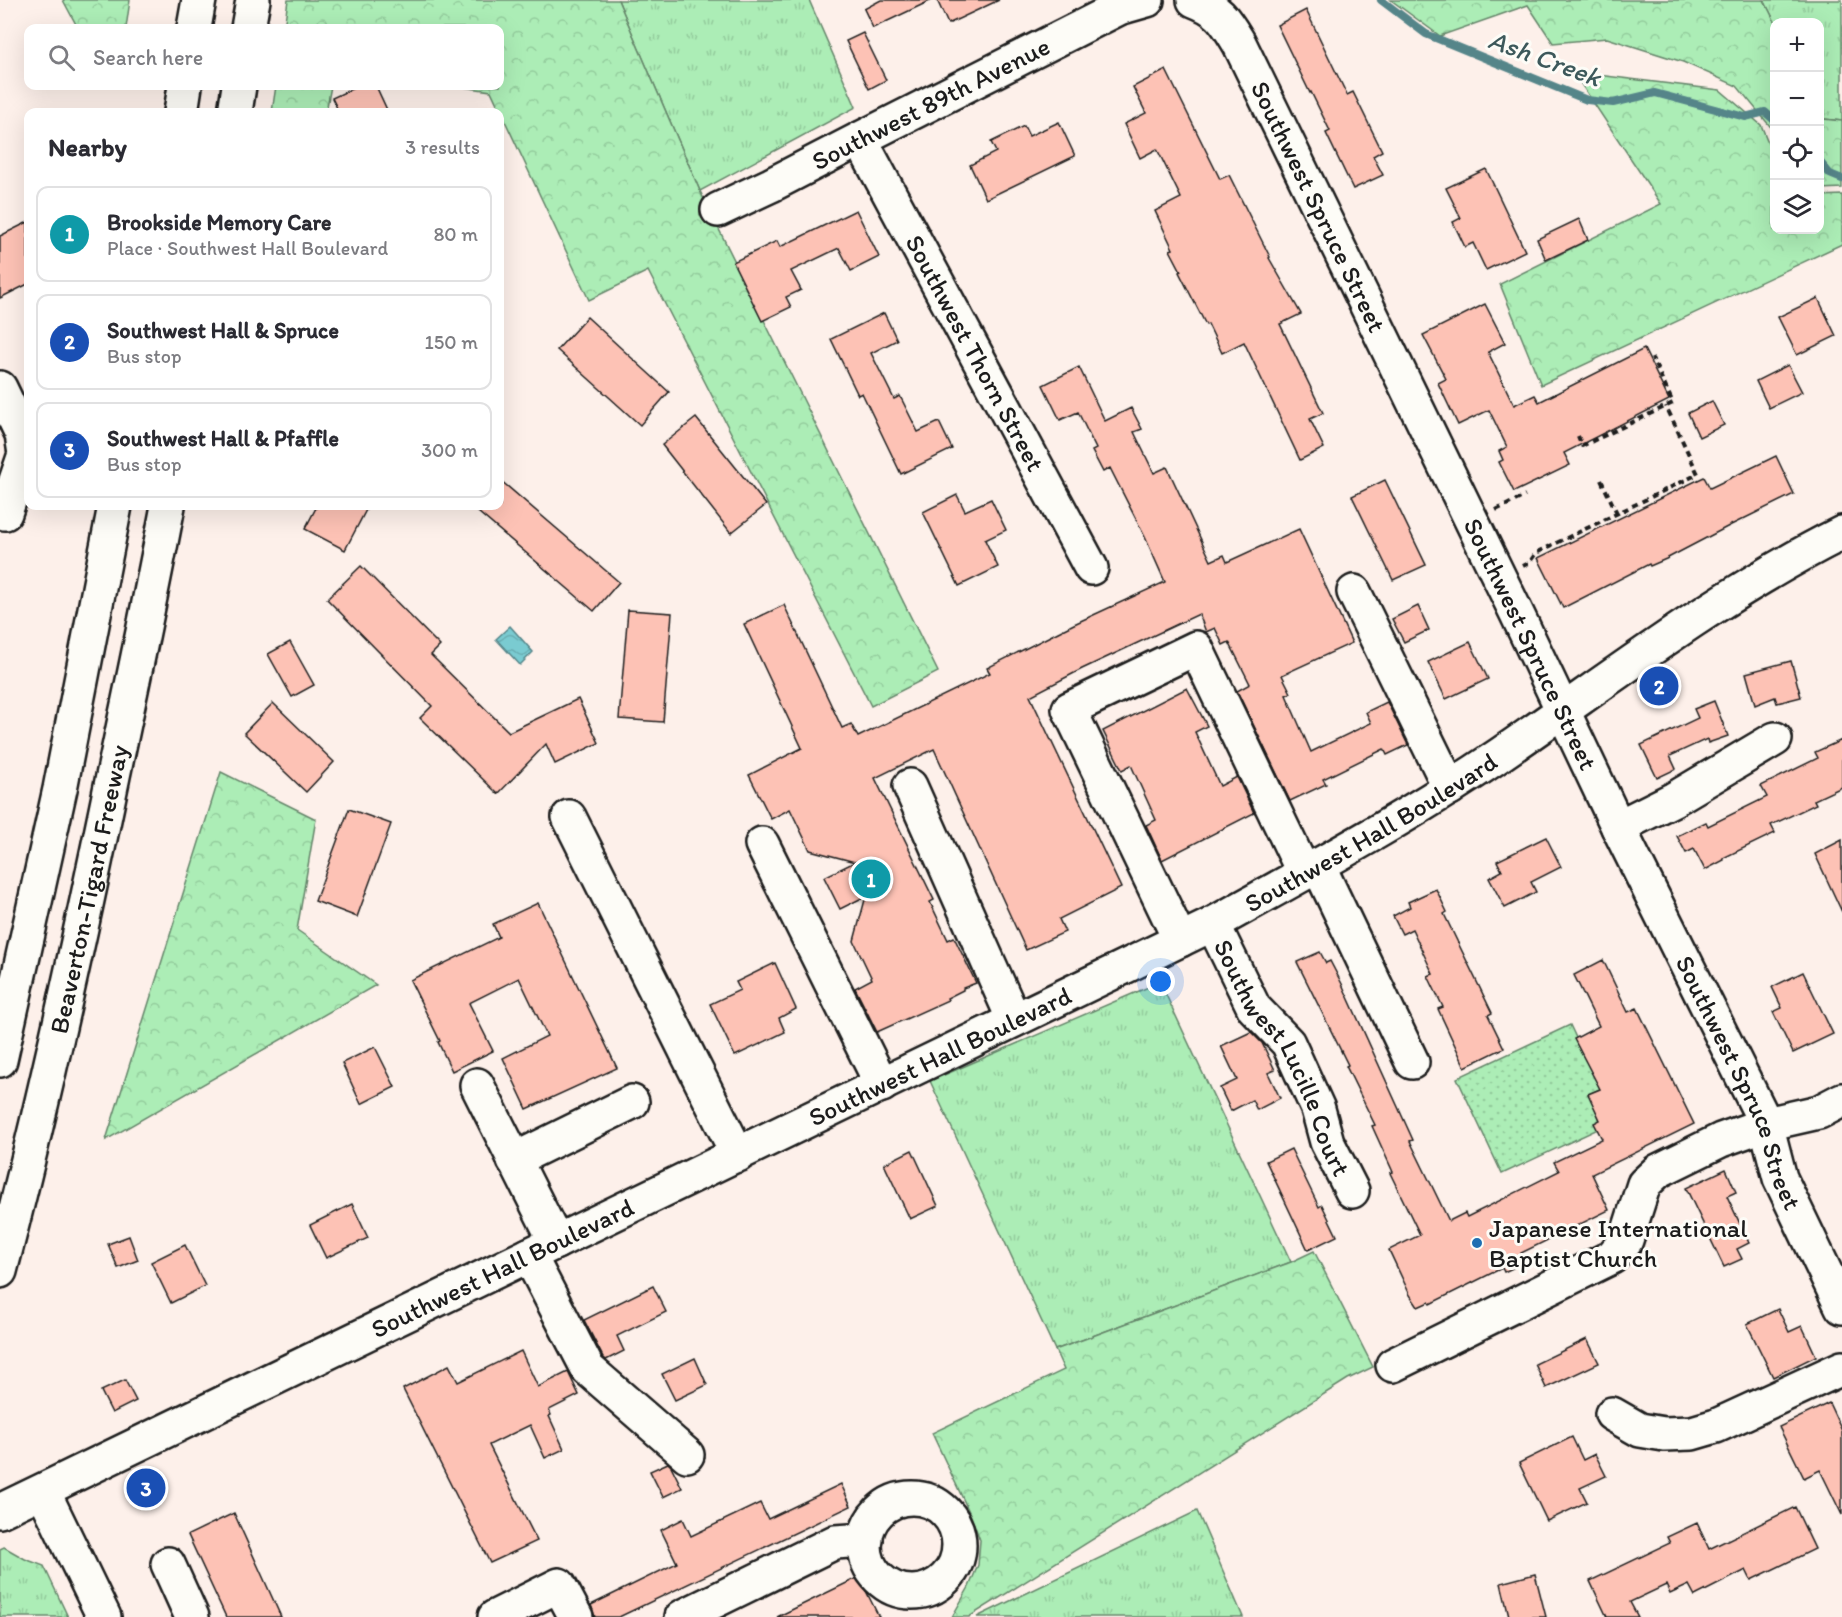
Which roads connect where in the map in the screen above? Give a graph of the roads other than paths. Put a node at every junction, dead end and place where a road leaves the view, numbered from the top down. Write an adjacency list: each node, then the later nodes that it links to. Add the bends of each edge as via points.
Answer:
1 (199, 0): 5 (main road)
2 (253, 0): 6 (main road)
3 (1147, 0): 11 (main road, Southwest 89th Avenue, via 1119,8)
4 (1194, 0): 22 (main road, Southwest Spruce Street, via 1212,7 1228,23 1239,43)
5 (195, 24)
6 (249, 24)
7 (184, 90): 9 (main road)
8 (238, 90): 10 (main road)
9 (182, 108)
10 (236, 108)
11 (860, 139): 12 (main road, Southwest 89th Avenue); 20 (main road, Southwest Thorn Street)
12 (718, 210)
13 (0, 388): 14 (main road, via 22,434)
14 (24, 447)
15 (24, 457): 18 (main road)
16 (114, 510): 33 (main road, Beaverton-Tigard Freeway, via 60,789)
17 (167, 510): 44 (main road, Beaverton-Tigard Freeway, via 85,915)
18 (5, 513)
19 (1842, 533): 22 (main road, Southwest Hall Boulevard, via 1759,578)
20 (1091, 568)
21 (1354, 592): 25 (main road)
22 (1564, 710): 25 (main road, Southwest Hall Boulevard); 27 (main road, Southwest Spruce Street)
23 (1775, 739): 27 (main road)
24 (910, 786): 32 (main road)
25 (1450, 788): 29 (main road, Southwest Hall Boulevard)
26 (569, 817): 40 (main road)
27 (1618, 827): 39 (main road, Southwest Spruce Street)
28 (762, 844): 36 (main road)
29 (1311, 869): 30 (main road, Southwest Hall Boulevard); 31 (main road, via 1196,648 1069,709); 34 (main road)
30 (1214, 924): 31 (main road, Southwest Hall Boulevard); 42 (main road, Southwest Lucille Court, via 1254,1008 1288,1042 1318,1109 1327,1142)
31 (1180, 940): 32 (main road, Southwest Hall Boulevard)
32 (1014, 1020): 36 (main road, Southwest Hall Boulevard)
33 (0, 1060)
34 (1412, 1062)
35 (477, 1085): 41 (main road)
36 (882, 1085): 40 (main road, Southwest Hall Boulevard)
37 (1842, 1100): 39 (main road, via 1819,1112)
38 (632, 1102): 41 (main road)
39 (1766, 1124): 45 (main road, Southwest Spruce Street, via 1780,1178); 46 (main road, via 1721,1140 1658,1171 1644,1184 1626,1240 1612,1257)
40 (738, 1155): 43 (main road, Southwest Hall Boulevard)
41 (514, 1160): 43 (main road)
42 (1352, 1191)
43 (542, 1249): 49 (main road, via 588,1369); 50 (main road, Southwest Hall Boulevard)
44 (0, 1271)
45 (1842, 1307)
46 (1393, 1365)
47 (1842, 1368): 48 (main road, via 1716,1426 1692,1433 1640,1430)
48 (1612, 1414)
49 (687, 1455)
50 (20, 1502): 53 (main road)
51 (866, 1540): 57 (main road, via 835,1542)
52 (168, 1564): 54 (main road)
53 (104, 1617)
54 (192, 1617)
55 (495, 1617): 56 (main road, via 559,1585)
56 (576, 1617)
57 (682, 1617)

